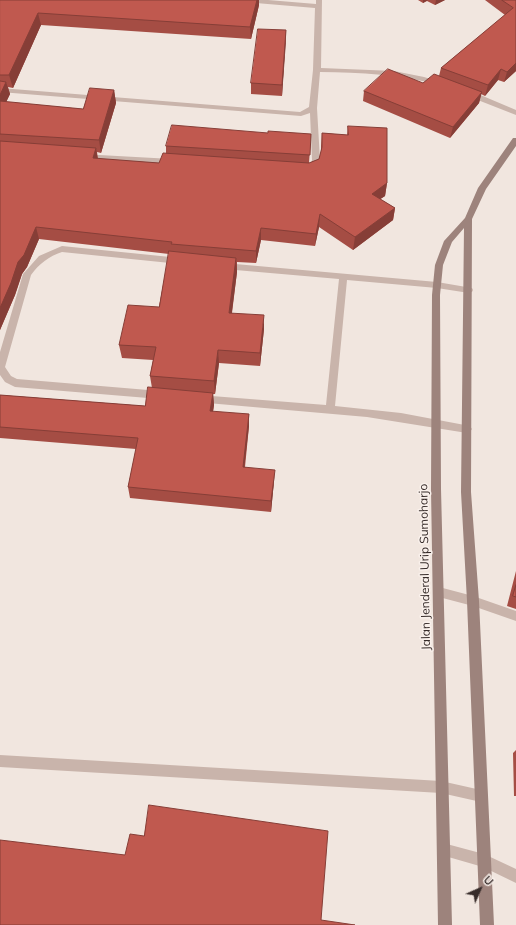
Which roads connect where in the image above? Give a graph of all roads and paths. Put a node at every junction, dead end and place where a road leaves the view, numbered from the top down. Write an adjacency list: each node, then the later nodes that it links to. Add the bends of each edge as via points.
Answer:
1 (244, 0): 2 (street)
2 (319, 3): 3 (street)
3 (317, 70): 4 (street, via 394,72); 7 (street)
4 (445, 84)
5 (0, 90): 7 (street, via 301,114)
6 (460, 90): 8 (street)
7 (313, 108): 12 (street, via 316,160 314,169)
8 (516, 113)
9 (516, 140): 13 (street, Jalan Jenderal Urip Sumoharjo, via 482,188)
10 (75, 155): 11 (street)
11 (178, 162)
12 (304, 171)
13 (468, 219): 17 (street, Jalan Jenderal Urip Sumoharjo, via 455,231 445,247 439,265); 18 (street, Jalan Jenderal Urip Sumoharjo)
14 (187, 262): 19 (street, via 62,249 51,252 26,274 0,368 8,379 15,383)
15 (218, 265): 16 (street)
16 (343, 278): 17 (street); 21 (street)
17 (437, 285): 18 (street); 22 (street, Jalan Jenderal Urip Sumoharjo)
18 (469, 290): 23 (street, Jalan Jenderal Urip Sumoharjo)
19 (166, 396)
20 (190, 398): 21 (street)
21 (330, 410): 22 (street)
22 (436, 423): 23 (street); 24 (street, Jalan Jenderal Urip Sumoharjo)
23 (467, 429): 25 (street, Jalan Jenderal Urip Sumoharjo, via 466,492)
24 (439, 592): 25 (street); 28 (street, Jalan Jenderal Urip Sumoharjo)
25 (473, 601): 26 (street); 29 (street, Jalan Jenderal Urip Sumoharjo)
26 (516, 616)
27 (0, 761): 28 (street)
28 (441, 787): 29 (street); 30 (street, Jalan Jenderal Urip Sumoharjo)
29 (481, 796): 31 (street, Jalan Jenderal Urip Sumoharjo)
30 (443, 849): 31 (street); 33 (street, Jalan Jenderal Urip Sumoharjo)
31 (484, 861): 32 (street); 34 (street, Jalan Jenderal Urip Sumoharjo)
32 (516, 876)
33 (445, 925)
34 (487, 925)

